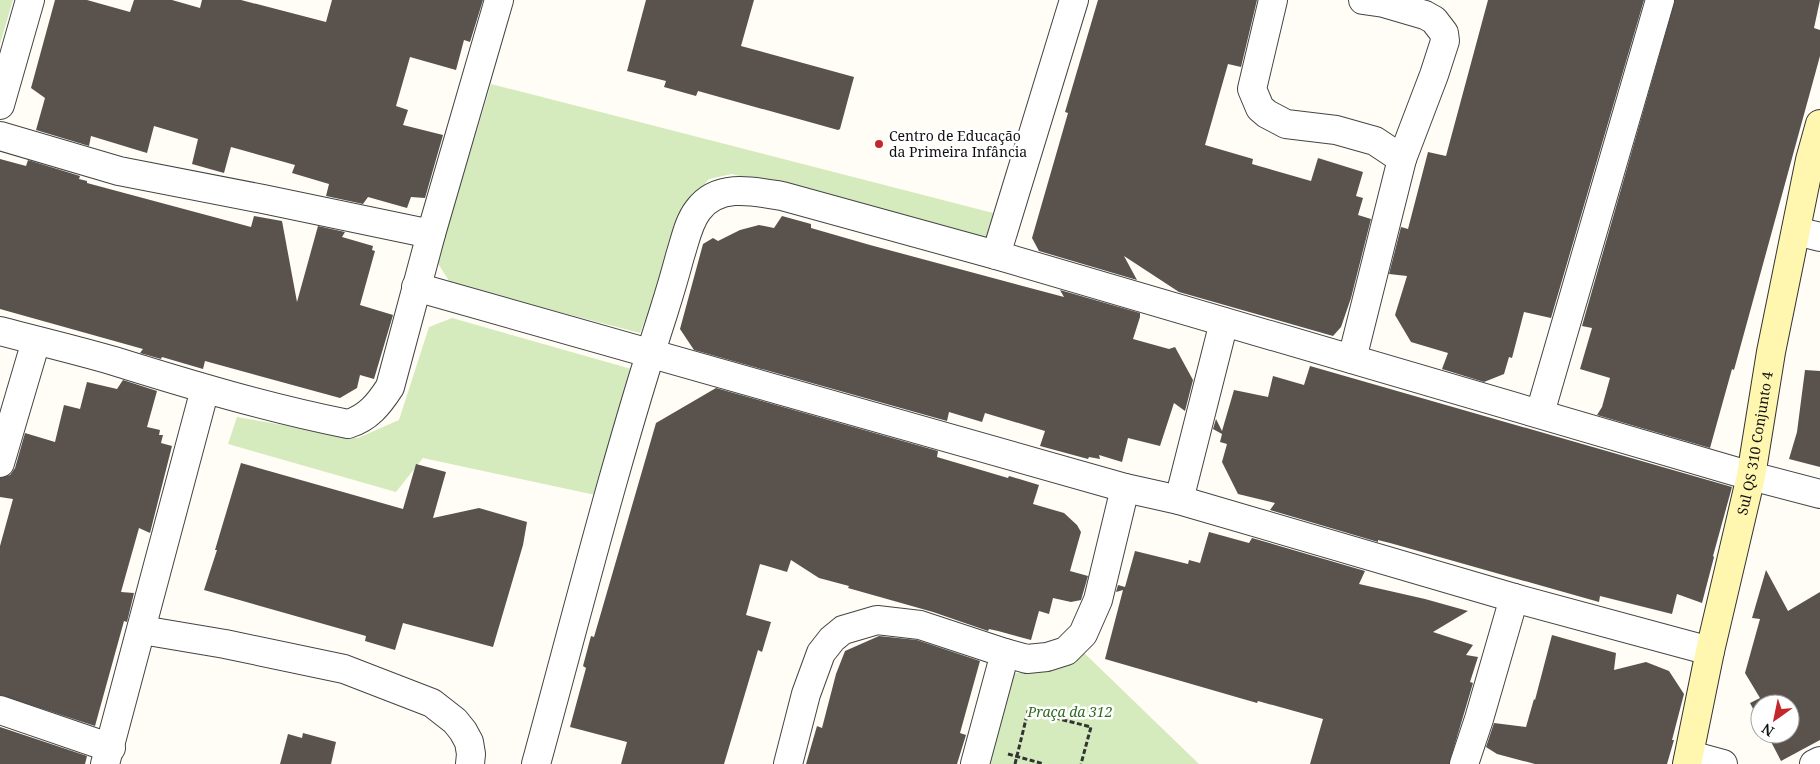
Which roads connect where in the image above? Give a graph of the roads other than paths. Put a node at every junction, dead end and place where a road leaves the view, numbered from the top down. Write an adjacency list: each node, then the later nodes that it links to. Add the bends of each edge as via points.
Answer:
1 (30, 0): 7 (street)
2 (499, 0): 11 (street)
3 (1074, 0): 13 (street)
4 (1273, 0): 10 (street, via 1252,88 1260,108 1286,124 1336,130 1375,141)
5 (1363, 0): 10 (street, via 1425,15 1434,20 1444,34 1445,41 1434,75)
6 (1660, 0): 21 (street)
7 (0, 105)
8 (1820, 124): 12 (street, Sul QS 310 Conjunto 4, via 1810,160)
9 (0, 136): 11 (street, via 119,171)
10 (1402, 159): 19 (street)
11 (431, 234): 14 (street)
12 (1808, 234): 23 (street, Sul QS 310 Conjunto 4, via 1772,352)
13 (996, 255): 15 (street); 18 (street, via 782,196 747,190 713,196 698,210 688,231)
14 (416, 287): 18 (street); 20 (street, via 390,387 378,404 357,422 348,424 291,413)
15 (1224, 322): 19 (street); 26 (street)
16 (0, 331): 17 (street)
17 (36, 340): 20 (street); 22 (street)
18 (650, 354): 24 (street); 36 (street)
19 (1352, 359): 21 (street)
20 (205, 390): 28 (street)
21 (1540, 414): 23 (street)
22 (0, 463)
23 (1751, 476): 25 (street); 29 (street, Sul QS 310 Conjunto 4)
24 (1125, 488): 26 (street); 30 (street, via 1098,600 1083,634 1059,654 1027,658)
25 (1820, 494)
26 (1179, 500): 27 (street)
27 (1514, 598): 29 (street); 39 (street)
28 (142, 630): 32 (street); 35 (street, via 344,669 432,703 463,731 469,742)
29 (1710, 651): 33 (street, Sul QS 310 Conjunto 4)
30 (1005, 653): 37 (street, via 906,623 877,620 843,630 821,653 806,694); 38 (street)
31 (0, 710): 32 (street)
32 (108, 756)
33 (1689, 759): 40 (street)
34 (1820, 761): 41 (street)
35 (470, 764)
36 (536, 764)
37 (788, 764)
38 (974, 764)
39 (1464, 764)
40 (1723, 764)
41 (1814, 764)

